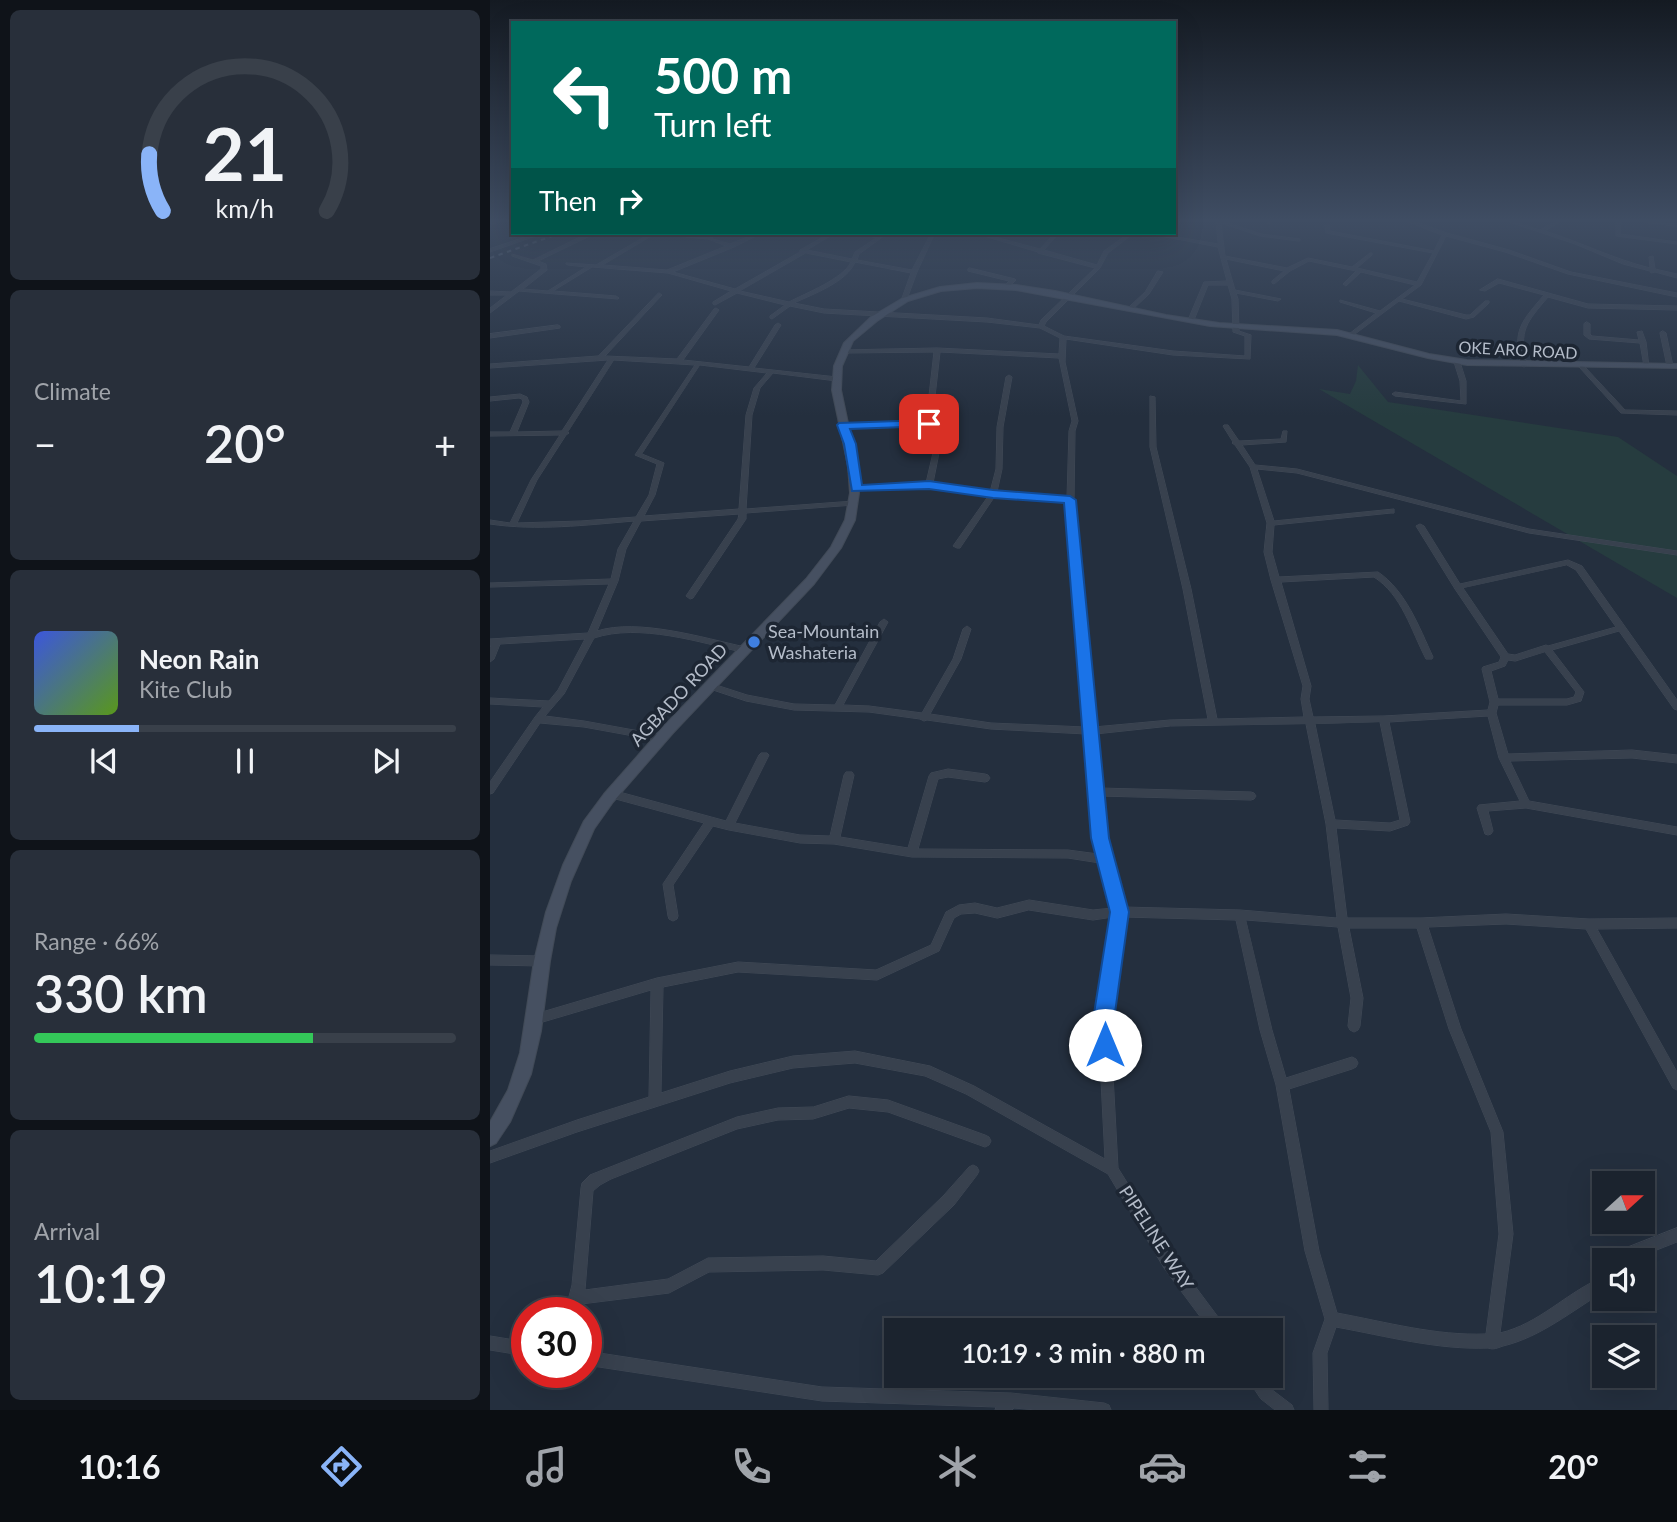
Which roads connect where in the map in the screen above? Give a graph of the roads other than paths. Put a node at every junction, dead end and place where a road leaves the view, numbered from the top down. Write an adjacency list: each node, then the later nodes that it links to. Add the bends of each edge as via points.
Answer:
1 (527, 285): 17 (street)
2 (562, 285): 19 (street)
3 (713, 285): 20 (street)
4 (746, 285): 20 (street)
5 (827, 285): 34 (street)
6 (910, 285): 28 (street)
7 (1008, 285): 16 (street)
8 (1080, 285): 25 (street)
9 (1152, 285): 36 (street)
10 (1205, 285): 41 (street)
11 (1231, 285): 21 (street)
12 (1418, 285): 31 (street)
13 (1492, 285): 18 (street)
14 (1510, 285): 27 (street)
15 (1627, 285): 26 (street)
16 (1005, 288): 25 (main road, OKE ARO ROAD); 28 (main road, OKE ARO ROAD, via 951,286)
17 (521, 290): 19 (street); 23 (street)
18 (1483, 290)
19 (551, 291): 29 (street)
20 (735, 291): 34 (street); 58 (street, via 716,307)
21 (1233, 291): 30 (street); 46 (street)
22 (490, 293): 23 (street)
23 (514, 294): 37 (street)
24 (659, 295): 56 (street)
25 (1070, 295): 36 (main road, OKE ARO ROAD); 45 (street)
26 (1677, 295)
27 (1546, 296): 35 (street, via 1588,306); 61 (street, via 1519,334)
28 (905, 298): 39 (main road, AGBADO ROAD)
29 (616, 299)
30 (1278, 299)
31 (1400, 299): 33 (street, via 1466,317); 38 (street)
32 (1342, 301): 38 (street)
33 (1487, 302)
34 (789, 304): 39 (street); 40 (street)
35 (1677, 308)
36 (1130, 309): 41 (main road, OKE ARO ROAD)
37 (490, 311)
38 (1381, 313): 49 (street)
39 (880, 314): 45 (street); 54 (main road, AGBADO ROAD)
40 (772, 317)
41 (1191, 320): 46 (main road, OKE ARO ROAD)
42 (1587, 324): 52 (street, via 1591,338)
43 (778, 325): 66 (street)
44 (558, 327): 50 (street)
45 (1041, 327): 51 (street)
46 (1235, 327): 49 (main road, OKE ARO ROAD); 51 (street, via 1236,332 1248,335 1248,358)
47 (1640, 332): 52 (street)
48 (1663, 333): 64 (street)
49 (1352, 335): 59 (main road, OKE ARO ROAD)
50 (490, 336)
51 (1063, 337): 55 (street, PIPELINE WAY)
52 (1643, 342): 63 (street)
53 (937, 350): 54 (street); 55 (street); 74 (street)
54 (844, 351): 69 (main road, AGBADO ROAD)
55 (1062, 356): 88 (street, PIPELINE WAY, via 1074,421)
56 (600, 358): 57 (street); 62 (street)
57 (612, 359): 58 (street); 80 (street)
58 (679, 361): 60 (street)
59 (1457, 362): 61 (main road, OKE ARO ROAD); 70 (street, via 1464,403)
60 (699, 363): 66 (street); 92 (street, via 638,455 661,464)
61 (1524, 365): 65 (main road, OKE ARO ROAD)
62 (490, 366)
63 (1647, 366): 64 (main road, OKE ARO ROAD); 65 (main road, OKE ARO ROAD)
64 (1674, 366)
65 (1582, 367): 73 (street, via 1623,412)
66 (750, 370): 67 (street)
67 (770, 373): 69 (street); 90 (street, via 757,388 748,415)
68 (1009, 377): 87 (street)
69 (837, 379): 75 (main road, AGBADO ROAD, via 835,393)
70 (1395, 394)
71 (1152, 397): 125 (street, via 1153,447)
72 (490, 399): 79 (street, via 526,398)
73 (1677, 413)
74 (929, 424): 75 (street); 77 (street)
75 (843, 425): 86 (main road, AGBADO ROAD)
76 (1226, 426): 82 (street)
77 (949, 427)
78 (1285, 432): 82 (street, via 1284,441)
79 (513, 433): 80 (street); 81 (street)
80 (566, 433): 95 (street, via 534,480)
81 (490, 434)
82 (1235, 443): 84 (street)
83 (936, 453): 85 (street)
84 (1253, 467): 94 (street); 98 (street, via 1297,471 1529,531)
85 (929, 485): 86 (street); 87 (street)
86 (856, 489): 89 (main road, AGBADO ROAD)
87 (993, 494): 88 (street); 97 (street)
88 (1070, 500): 126 (street, PIPELINE WAY)
89 (854, 502): 90 (street); 110 (main road, AGBADO ROAD, via 838,545 818,573)
90 (742, 511): 92 (street); 103 (street, via 739,523)
91 (1391, 511): 94 (street)
92 (641, 519): 95 (street); 99 (street, via 629,533)
93 (490, 522): 95 (street)
94 (1271, 523): 100 (street, via 1268,552)
95 (512, 525)
96 (1420, 526): 102 (street)
97 (957, 546)
98 (1677, 552)
99 (614, 580): 101 (street); 107 (street)
100 (1275, 580): 111 (street, via 1376,574 1406,611); 123 (street, via 1307,686 1305,699)
101 (490, 585)
102 (1458, 587): 105 (street, via 1568,562 1579,568); 112 (street)
103 (690, 596)
104 (884, 622): 119 (street)
105 (1621, 628): 109 (street); 118 (street)
106 (967, 629): 121 (street, via 957,659)
107 (591, 636): 108 (street); 110 (street, via 607,630 660,633); 117 (street)
108 (494, 641): 113 (street)
109 (1545, 648): 112 (street); 116 (street, via 1580,692 1577,699)
110 (745, 650): 114 (main road, AGBADO ROAD)
111 (1429, 657)
112 (1506, 657): 116 (street, via 1502,664 1486,669)
113 (490, 659)
114 (710, 686): 119 (street, via 794,707); 127 (main road, AGBADO ROAD)
115 (490, 701): 117 (street)
116 (1494, 702): 120 (street)
117 (552, 704): 122 (street)
118 (1677, 707)
119 (837, 709): 121 (street)
120 (1492, 713): 124 (street); 129 (street)
121 (924, 718): 126 (street)
122 (538, 719): 127 (street); 133 (street)
123 (1312, 719): 124 (street); 125 (street); 139 (street)
124 (1384, 719): 139 (street, via 1405,822 1390,827)
125 (1213, 723): 126 (street)
126 (1090, 730): 134 (street, PIPELINE WAY)
127 (661, 738): 135 (main road, AGBADO ROAD)
128 (764, 755): 140 (street)
129 (1504, 758): 130 (street, via 1632,754); 137 (street)
130 (1677, 759)
131 (849, 775): 143 (street)
132 (985, 778): 144 (street, via 948,773 934,776)
133 (490, 790)
134 (1095, 792): 136 (street); 145 (street, PIPELINE WAY)
135 (612, 794): 138 (street); 154 (main road, AGBADO ROAD, via 585,832 554,903)
136 (1251, 796)
137 (1526, 804): 141 (street, via 1482,808); 142 (street)
138 (711, 821): 140 (street); 148 (street, via 668,884)
139 (1331, 824): 149 (street)
140 (729, 826): 143 (street, via 800,839)
141 (1488, 831)
142 (1677, 831)
143 (834, 840): 144 (street)
144 (912, 853): 145 (street, via 1068,854)
145 (1104, 859): 146 (street, PIPELINE WAY)
146 (1119, 912): 147 (street); 155 (street, via 1093,915 1029,905 998,913 959,910 950,915 935,947 877,975 738,967); 165 (street, PIPELINE WAY, via 1104,1020)
147 (1240, 915): 149 (street); 160 (street)
148 (673, 916)
149 (1343, 923): 150 (street); 157 (street, via 1357,998)
150 (1421, 923): 152 (street, via 1506,919); 175 (street, via 1455,1029 1497,1132 1506,1234)
151 (1677, 923): 152 (street)
152 (1589, 924): 159 (street)
153 (490, 960): 154 (street)
154 (542, 961): 156 (main road, AGBADO ROAD)
155 (657, 983): 156 (street); 161 (street)
156 (536, 1019): 162 (main road, AGBADO ROAD, via 517,1095)
157 (1354, 1026)
158 (1352, 1063): 160 (street)
159 (1677, 1084)
160 (1282, 1085): 173 (street, via 1312,1251)
161 (655, 1101): 164 (street); 165 (street, via 793,1062 855,1057 891,1062 926,1070 970,1090)
162 (490, 1137)
163 (985, 1141): 170 (street, via 888,1106 849,1102 813,1113 778,1114 737,1123 696,1138 595,1180 587,1188)
164 (490, 1157)
165 (1112, 1170): 172 (street, PIPELINE WAY, via 1169,1263)
166 (973, 1171): 171 (street, via 878,1268 823,1263 708,1265 669,1286)
167 (1677, 1235): 168 (street)
168 (1644, 1248)
169 (1592, 1290): 175 (street, via 1513,1337)
170 (575, 1297)
171 (583, 1297)
172 (1210, 1318)
173 (1332, 1319): 175 (street, via 1426,1337); 183 (street, via 1320,1353)
174 (490, 1343): 176 (street)
175 (1492, 1343)
176 (511, 1346)
177 (602, 1360): 179 (street, via 822,1394)
178 (1262, 1388): 182 (street)
179 (1006, 1405): 180 (street)
180 (1087, 1408): 181 (street)
181 (1104, 1410)
182 (1287, 1410)
183 (1321, 1410)

